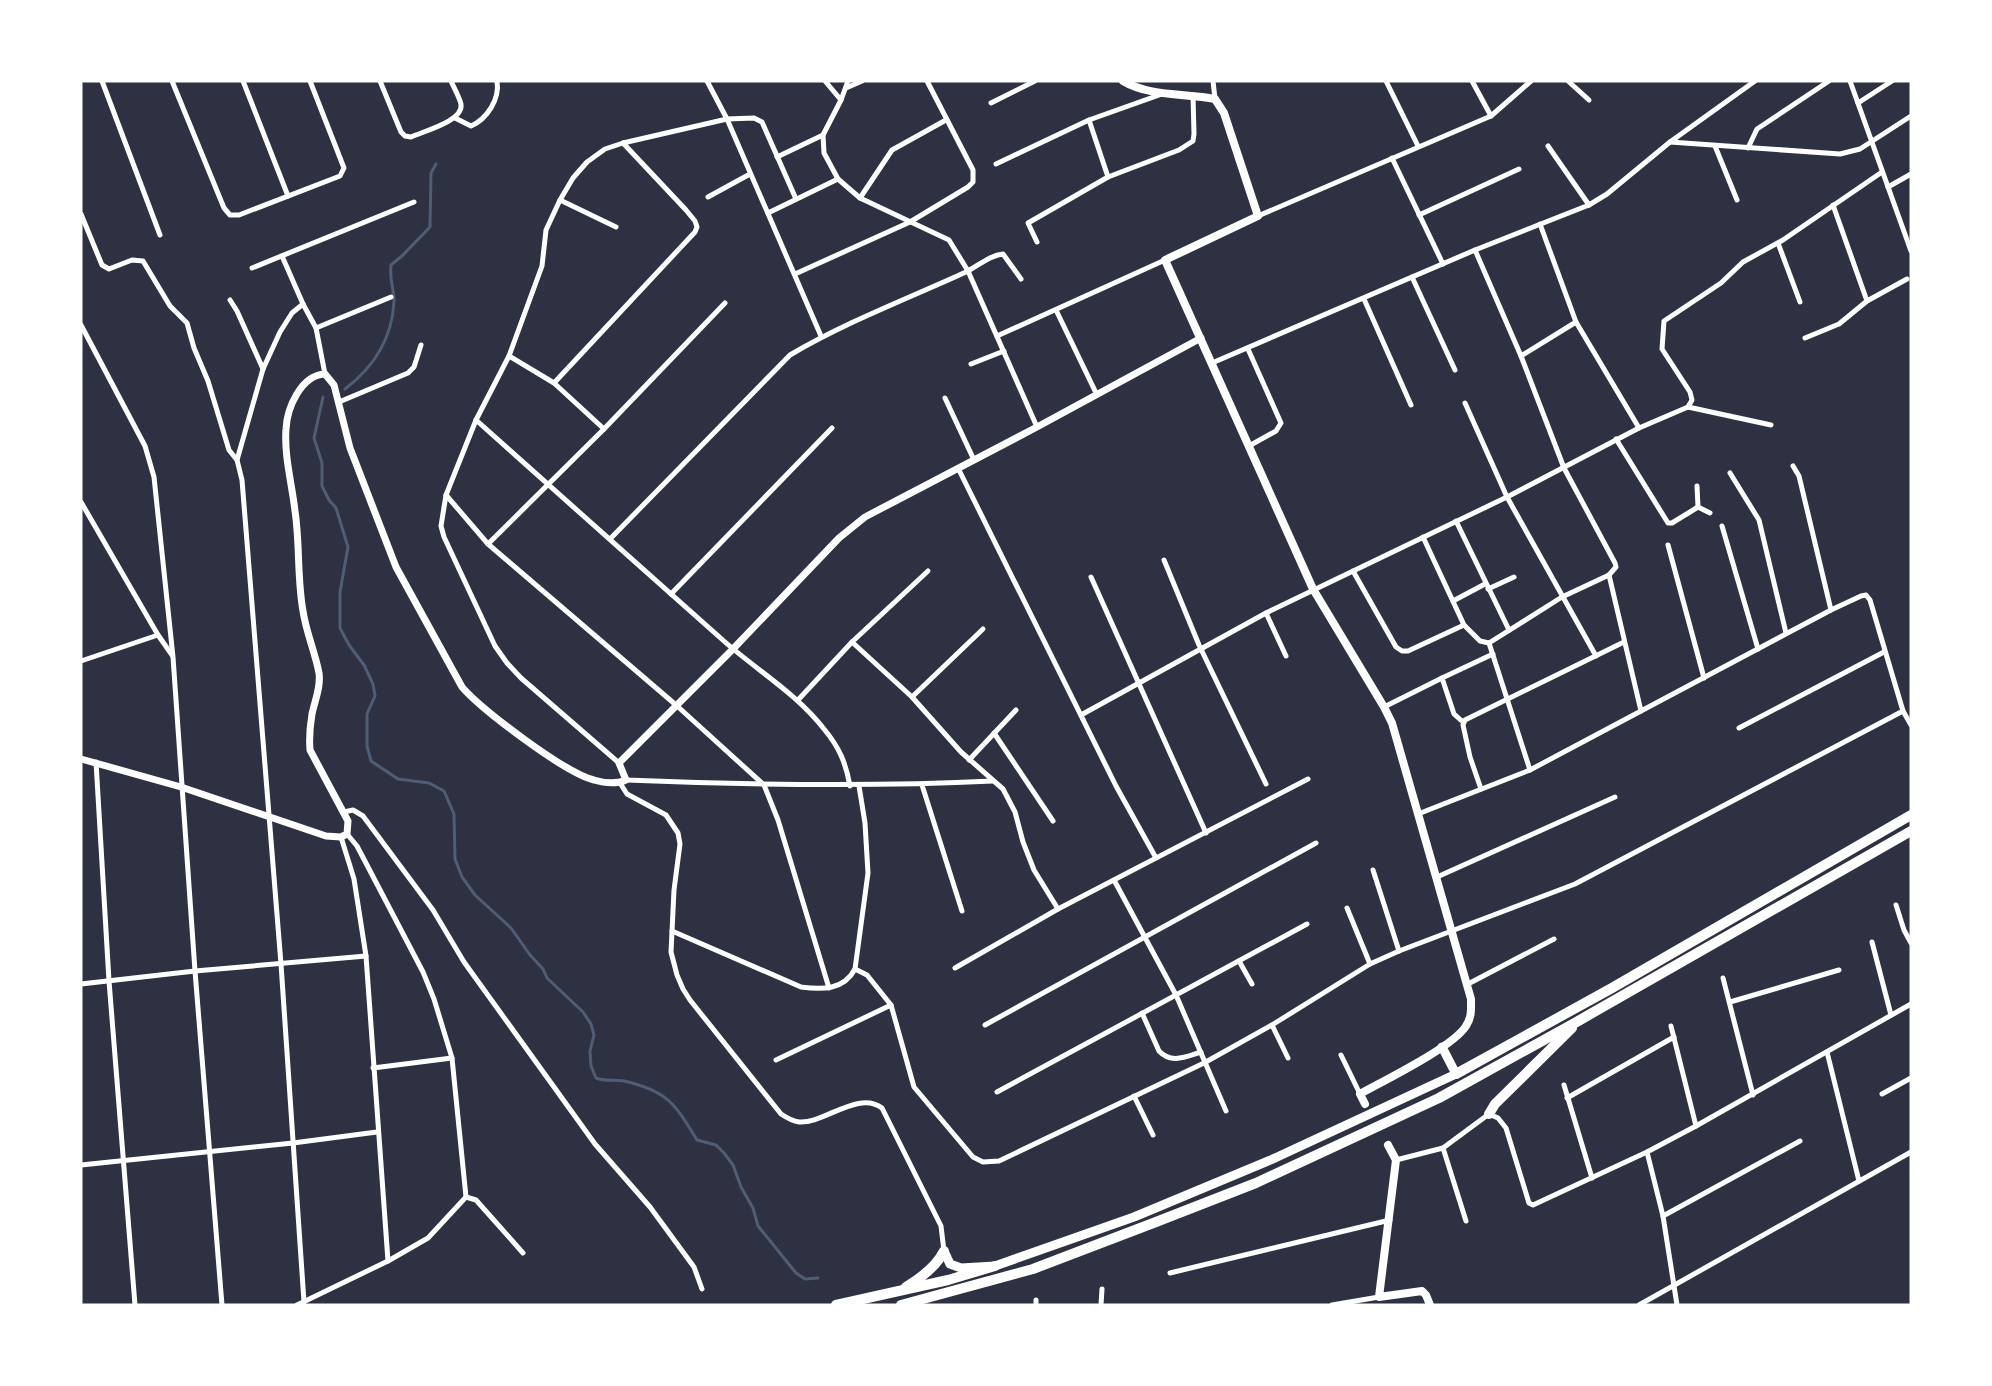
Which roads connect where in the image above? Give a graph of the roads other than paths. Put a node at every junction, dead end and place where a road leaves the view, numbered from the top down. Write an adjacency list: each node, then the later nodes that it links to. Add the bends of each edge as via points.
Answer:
1 (102, 81): 71 (street)
2 (172, 81): 55 (street, via 230,215 239,216)
3 (243, 81): 55 (street)
4 (310, 81): 55 (street, via 344,168 340,176)
5 (380, 81): 33 (street, via 405,136)
6 (451, 81): 33 (street, via 461,105)
7 (497, 81): 33 (street, via 493,104 479,123 471,126)
8 (707, 81): 34 (street)
9 (825, 81): 27 (street)
10 (862, 81): 23 (street)
11 (927, 81): 35 (street)
12 (1035, 81): 29 (street)
13 (1123, 81): 24 (main road)
14 (1213, 81): 26 (street)
15 (1386, 81): 41 (street)
16 (1472, 81): 31 (street)
17 (1531, 81): 31 (street)
18 (1568, 81): 28 (street)
19 (1755, 81): 38 (street)
20 (1829, 81): 44 (street, via 1757,129)
21 (1850, 81): 30 (street)
22 (1892, 81): 30 (street)
23 (847, 84): 27 (street)
24 (1163, 94): 25 (main road); 36 (street)
25 (1193, 95): 26 (main road); 52 (street, via 1193,141)
26 (1215, 99): 67 (main road, via 1224,113)
27 (841, 100): 37 (street)
28 (1589, 100)
29 (991, 102)
30 (1858, 103): 39 (street)
31 (1491, 116): 41 (street)
32 (1911, 116): 39 (street)
33 (455, 118)
34 (727, 119): 40 (street); 45 (street, via 754,117 762,122); 50 (street)
35 (946, 120): 57 (street, via 892,150); 68 (street, via 973,170 973,182)
36 (1089, 120): 47 (street); 52 (street)
37 (823, 135): 45 (street); 53 (street, via 824,153)
38 (1670, 142): 42 (street); 62 (street)
39 (1871, 142): 44 (street, via 1833,155); 49 (street)
40 (623, 143): 59 (street, via 605,149 587,162); 110 (street, via 697,226)
41 (1418, 146): 46 (street)
42 (1715, 146): 44 (street); 60 (street)
43 (1548, 147): 62 (street)
44 (1748, 148)
45 (777, 156): 58 (street)
46 (1392, 158): 66 (street); 67 (street)
47 (996, 164)
48 (1519, 169): 66 (street)
49 (1882, 172): 54 (street); 63 (street)
50 (750, 174): 56 (street); 64 (street)
51 (1911, 174): 54 (street)
52 (1108, 177): 72 (street, via 1028,224)
53 (838, 179): 57 (street); 58 (street)
54 (1888, 187): 75 (street)
55 (288, 196)
56 (708, 197)
57 (860, 198): 68 (street)
58 (796, 199): 64 (street)
59 (560, 200): 70 (street); 103 (street, via 546,231 542,266)
60 (1737, 200)
61 (414, 202): 76 (street)
62 (1589, 205): 69 (street)
63 (1833, 205): 73 (street); 88 (street)
64 (768, 213): 81 (street)
65 (81, 214): 125 (street, via 102,265 109,269 132,260 143,261 170,306 187,323 229,450)
66 (1419, 215): 78 (street)
67 (1258, 216): 77 (main road)
68 (910, 222): 80 (street, via 949,240); 81 (street)
69 (1540, 224): 74 (street); 93 (street)
70 (616, 227)
71 (160, 235)
72 (1037, 242)
73 (1778, 243): 89 (street); 116 (street, via 1743,262 1721,283 1664,321 1662,349 1690,392)
74 (1475, 250): 78 (street); 104 (street)
75 (1911, 251)
76 (282, 256): 79 (street); 91 (street)
77 (1165, 260): 92 (street); 99 (main road)
78 (1443, 264): 82 (street)
79 (252, 268)
80 (968, 271): 83 (street, via 1003,254); 96 (street); 97 (street)
81 (795, 274): 96 (street)
82 (1412, 278): 87 (street); 108 (street)
83 (1021, 279)
84 (1907, 279): 88 (street)
85 (391, 297): 95 (street)
86 (230, 300): 107 (street)
87 (1364, 300): 101 (street); 115 (street)
88 (1867, 301): 98 (street, via 1839,324)
89 (1800, 302)
90 (725, 303): 122 (street)
91 (303, 304): 95 (street); 107 (street, via 280,332)
92 (1056, 310): 97 (street); 111 (street)
93 (1576, 322): 104 (street); 121 (street)
94 (81, 325): 172 (street, via 145,447 154,477)
95 (316, 328): 109 (street)
96 (821, 336): 141 (street, via 790,355)
97 (997, 336): 102 (street)
98 (1805, 338)
99 (1201, 339): 105 (main road); 111 (street)
100 (421, 345): 113 (street, via 408,373)
101 (1248, 349): 105 (street); 124 (street, via 1281,423 1276,431)
102 (1004, 351): 106 (street); 119 (street)
103 (509, 356): 110 (street); 117 (street)
104 (1521, 356): 129 (street)
105 (1212, 363): 124 (main road)
106 (971, 364)
107 (263, 369): 125 (street)
108 (1455, 370)
109 (325, 374): 113 (street, via 334,385); 206 (street, via 311,378 299,391 286,428 303,611 320,685 312,715 310,750)
110 (554, 382): 122 (street)
111 (1097, 395): 119 (street)
112 (945, 398): 126 (street)
113 (339, 402): 197 (street, via 350,447 396,567 462,687 474,701 560,764 594,780)
114 (1465, 403): 134 (street)
115 (1411, 405)
116 (1688, 407): 118 (street); 121 (street)
117 (476, 420): 131 (street); 133 (street)
118 (1771, 424)
119 (1037, 427): 126 (street)
120 (832, 428): 152 (street)
121 (1639, 428): 123 (street)
122 (604, 429): 131 (street)
123 (1616, 439): 129 (street); 136 (street, via 1668,523)
124 (1249, 446): 151 (main road)
125 (237, 460): 209 (street, via 242,480)
126 (974, 460): 128 (street)
127 (1793, 466): 155 (street, via 1799,476)
128 (958, 468): 166 (street, via 852,526); 185 (street)
129 (1564, 468): 134 (street); 147 (street, via 1616,567)
130 (1730, 473): 160 (street, via 1759,520)
131 (547, 485): 141 (street); 142 (street)
132 (1697, 486): 136 (street)
133 (446, 495): 142 (street); 193 (street, via 441,526 444,537 495,646 521,678)
134 (1507, 497): 138 (street); 153 (street)
135 (81, 502): 161 (street)
136 (1698, 507): 137 (street)
137 (1710, 513)
138 (1456, 521): 140 (street); 150 (street)
139 (1722, 526): 167 (street)
140 (1423, 537): 146 (street); 154 (street)
141 (610, 539): 152 (street)
142 (488, 544): 180 (street)
143 (1668, 545): 175 (street)
144 (1164, 560): 165 (street)
145 (928, 571): 162 (street)
146 (1353, 571): 151 (street); 157 (street, via 1396,647 1402,651)
147 (1609, 575): 153 (street); 163 (street)
148 (1091, 577): 176 (street)
149 (1514, 577): 150 (street)
150 (1486, 587): 154 (street); 159 (street)
151 (1313, 589): 156 (street); 181 (main road)
152 (671, 594): 166 (street)
153 (1562, 597): 159 (street); 171 (street)
154 (1453, 601): 157 (street)
155 (1831, 610): 160 (street); 168 (street, via 1866,595)
156 (1266, 613): 165 (street); 170 (street)
157 (1464, 625): 164 (street, via 1480,641)
158 (983, 629): 177 (street)
159 (1509, 630): 164 (street)
160 (1786, 633): 167 (street)
161 (158, 635): 172 (street); 173 (street)
162 (852, 642): 177 (street); 178 (street)
163 (1624, 642): 171 (street); 183 (street)
164 (1489, 643): 169 (street)
165 (1200, 648): 176 (street); 198 (street)
166 (733, 649): 178 (street); 180 (street)
167 (1758, 650): 175 (street)
168 (1884, 652): 184 (street); 188 (street)
169 (1492, 654): 174 (street); 179 (street)
170 (1286, 656)
171 (1596, 656): 179 (street)
172 (173, 657): 203 (street)
173 (81, 661)
174 (1442, 678): 181 (street); 186 (street, via 1454,714)
175 (1704, 678): 183 (street)
176 (1139, 683): 185 (street); 212 (street)
177 (912, 697): 191 (street)
178 (798, 700): 201 (street, via 840,750)
179 (1507, 700): 186 (street); 194 (street)
180 (676, 705): 193 (street); 199 (street)
181 (1384, 708): 207 (main road, via 1392,723)
182 (1016, 710): 189 (street)
183 (1641, 711): 194 (street)
184 (1903, 711): 187 (street); 224 (street, via 1575,884)
185 (1081, 715): 215 (street)
186 (1463, 722): 204 (street)
187 (1911, 725)
188 (1739, 728)
189 (994, 733): 191 (street); 210 (street)
190 (81, 759): 192 (street)
191 (969, 760): 196 (street)
192 (96, 762): 203 (street); 240 (street)
193 (619, 763): 197 (street)
194 (1530, 770): 204 (street)
195 (1308, 779): 212 (street)
196 (993, 781): 200 (street); 221 (street, via 1010,800 1034,870)
197 (623, 782): 199 (street); 225 (street, via 627,794 666,815 678,833)
198 (1266, 784)
199 (764, 785): 201 (street); 244 (street)
200 (922, 785): 202 (street); 222 (street)
201 (850, 786): 202 (street)
202 (859, 786): 236 (street, via 868,873)
203 (182, 787): 209 (street); 238 (street)
204 (1481, 789): 207 (street)
205 (1616, 797): 217 (street)
206 (344, 812): 213 (street, via 348,820); 302 (street, via 353,810 363,816 595,1144 650,1207 694,1267)
207 (1418, 814): 217 (main road)
208 (1911, 815): 265 (highway)
209 (270, 818): 213 (street, via 326,836); 233 (street)
210 (1053, 821)
211 (1911, 831): 251 (highway)
212 (1206, 833): 215 (street)
213 (344, 836): 231 (street); 260 (street, via 357,846 423,972)
214 (1316, 843): 226 (street)
215 (1156, 858): 218 (street)
216 (1372, 870): 230 (street)
217 (1437, 877): 224 (main road)
218 (1114, 879): 221 (street); 226 (street)
219 (1896, 905): 229 (street)
220 (1347, 908): 234 (street)
221 (1059, 909): 235 (street)
222 (962, 911)
223 (1307, 924): 232 (street)
224 (1452, 930): 230 (street); 243 (main road)
225 (672, 931): 244 (street, via 801,987); 296 (street, via 671,952 686,994 781,1114 800,1122 863,1102 882,1108 941,1226)
226 (1145, 936): 245 (street); 252 (street)
227 (1554, 939): 243 (street)
228 (1872, 942): 250 (street)
229 (1911, 943)
230 (1399, 951): 234 (street)
231 (366, 956): 233 (street); 264 (street)
232 (1239, 961): 242 (street); 245 (street)
233 (281, 964): 238 (street); 281 (street)
234 (1370, 964): 253 (street)
235 (955, 968)
236 (855, 969): 244 (street, via 844,983); 248 (street, via 867,975)
237 (1839, 970): 246 (street)
238 (195, 971): 240 (street); 284 (street)
239 (1724, 978): 246 (street)
240 (109, 981): 241 (street); 288 (street)
241 (81, 984)
242 (1252, 984)
243 (1468, 984): 256 (main road, via 1472,1014 1459,1035)
244 (829, 988)
245 (1176, 995): 249 (street); 257 (street)
246 (1730, 1002): 271 (street)
247 (1911, 1004): 250 (street)
248 (891, 1005): 262 (street); 272 (street, via 914,1087 964,1148 983,1162 999,1161)
249 (1142, 1013): 257 (street, via 1164,1056 1176,1059); 268 (street)
250 (1892, 1015): 258 (street)
251 (1580, 1020): 276 (highway, via 1495,1104); 311 (highway, via 1439,1098 1256,1183 1033,1269)
252 (985, 1025)
253 (1272, 1025): 261 (street); 263 (street)
254 (1671, 1026): 255 (street)
255 (1674, 1037): 273 (street); 277 (street)
256 (1442, 1047): 265 (highway); 269 (main road)
257 (1201, 1052): 263 (street)
258 (1827, 1052): 271 (street); 291 (street)
259 (1341, 1055): 269 (street)
260 (452, 1058): 264 (street); 292 (street)
261 (1288, 1058)
262 (776, 1060)
263 (1204, 1063): 272 (street); 275 (street)
264 (373, 1068): 278 (street)
265 (1456, 1074): 299 (highway, via 1208,1188)
266 (1911, 1078): 270 (street)
267 (1563, 1085): 273 (street)
268 (998, 1092)
269 (1360, 1094): 274 (main road)
270 (1882, 1094)
271 (1753, 1095): 277 (street)
272 (1134, 1096): 279 (street)
273 (1567, 1098): 290 (street)
274 (1365, 1104)
275 (1226, 1111)
276 (1494, 1116): 283 (street); 290 (street, via 1506,1128 1530,1204)
277 (1696, 1126): 285 (street)
278 (377, 1132): 281 (street); 298 (street)
279 (1153, 1135)
280 (1800, 1141): 293 (street)
281 (293, 1143): 284 (street); 306 (street)
282 (1388, 1145): 287 (main road)
283 (1443, 1148): 287 (street); 295 (street)
284 (210, 1151): 288 (street); 308 (street)
285 (1647, 1152): 290 (street); 293 (street)
286 (1911, 1152): 291 (street)
287 (1396, 1160): 294 (main road)
288 (124, 1161): 289 (street); 307 (street)
289 (81, 1165)
290 (1592, 1178)
291 (1859, 1181): 301 (street)
292 (466, 1197): 297 (street, via 476,1200); 298 (street, via 428,1238)
293 (1663, 1216): 301 (street)
294 (1390, 1220): 300 (street); 305 (main road)
295 (1466, 1221)
296 (944, 1251): 299 (highway, via 950,1263 961,1268); 304 (highway, via 921,1278)
297 (522, 1253)
298 (388, 1261): 306 (street)
299 (995, 1266): 304 (highway)
300 (1170, 1273)
301 (1675, 1285): 315 (street); 316 (street)
302 (702, 1289)
303 (1102, 1289): 312 (street)
304 (900, 1291): 310 (highway)
305 (1379, 1297): 313 (street); 314 (main road, via 1422,1292)
306 (304, 1302): 309 (street)
307 (135, 1305)
308 (222, 1305)
309 (297, 1305)
310 (836, 1305)
311 (901, 1305)
312 (1101, 1305)
313 (1332, 1305)
314 (1430, 1305)
315 (1639, 1305)
316 (1677, 1305)

